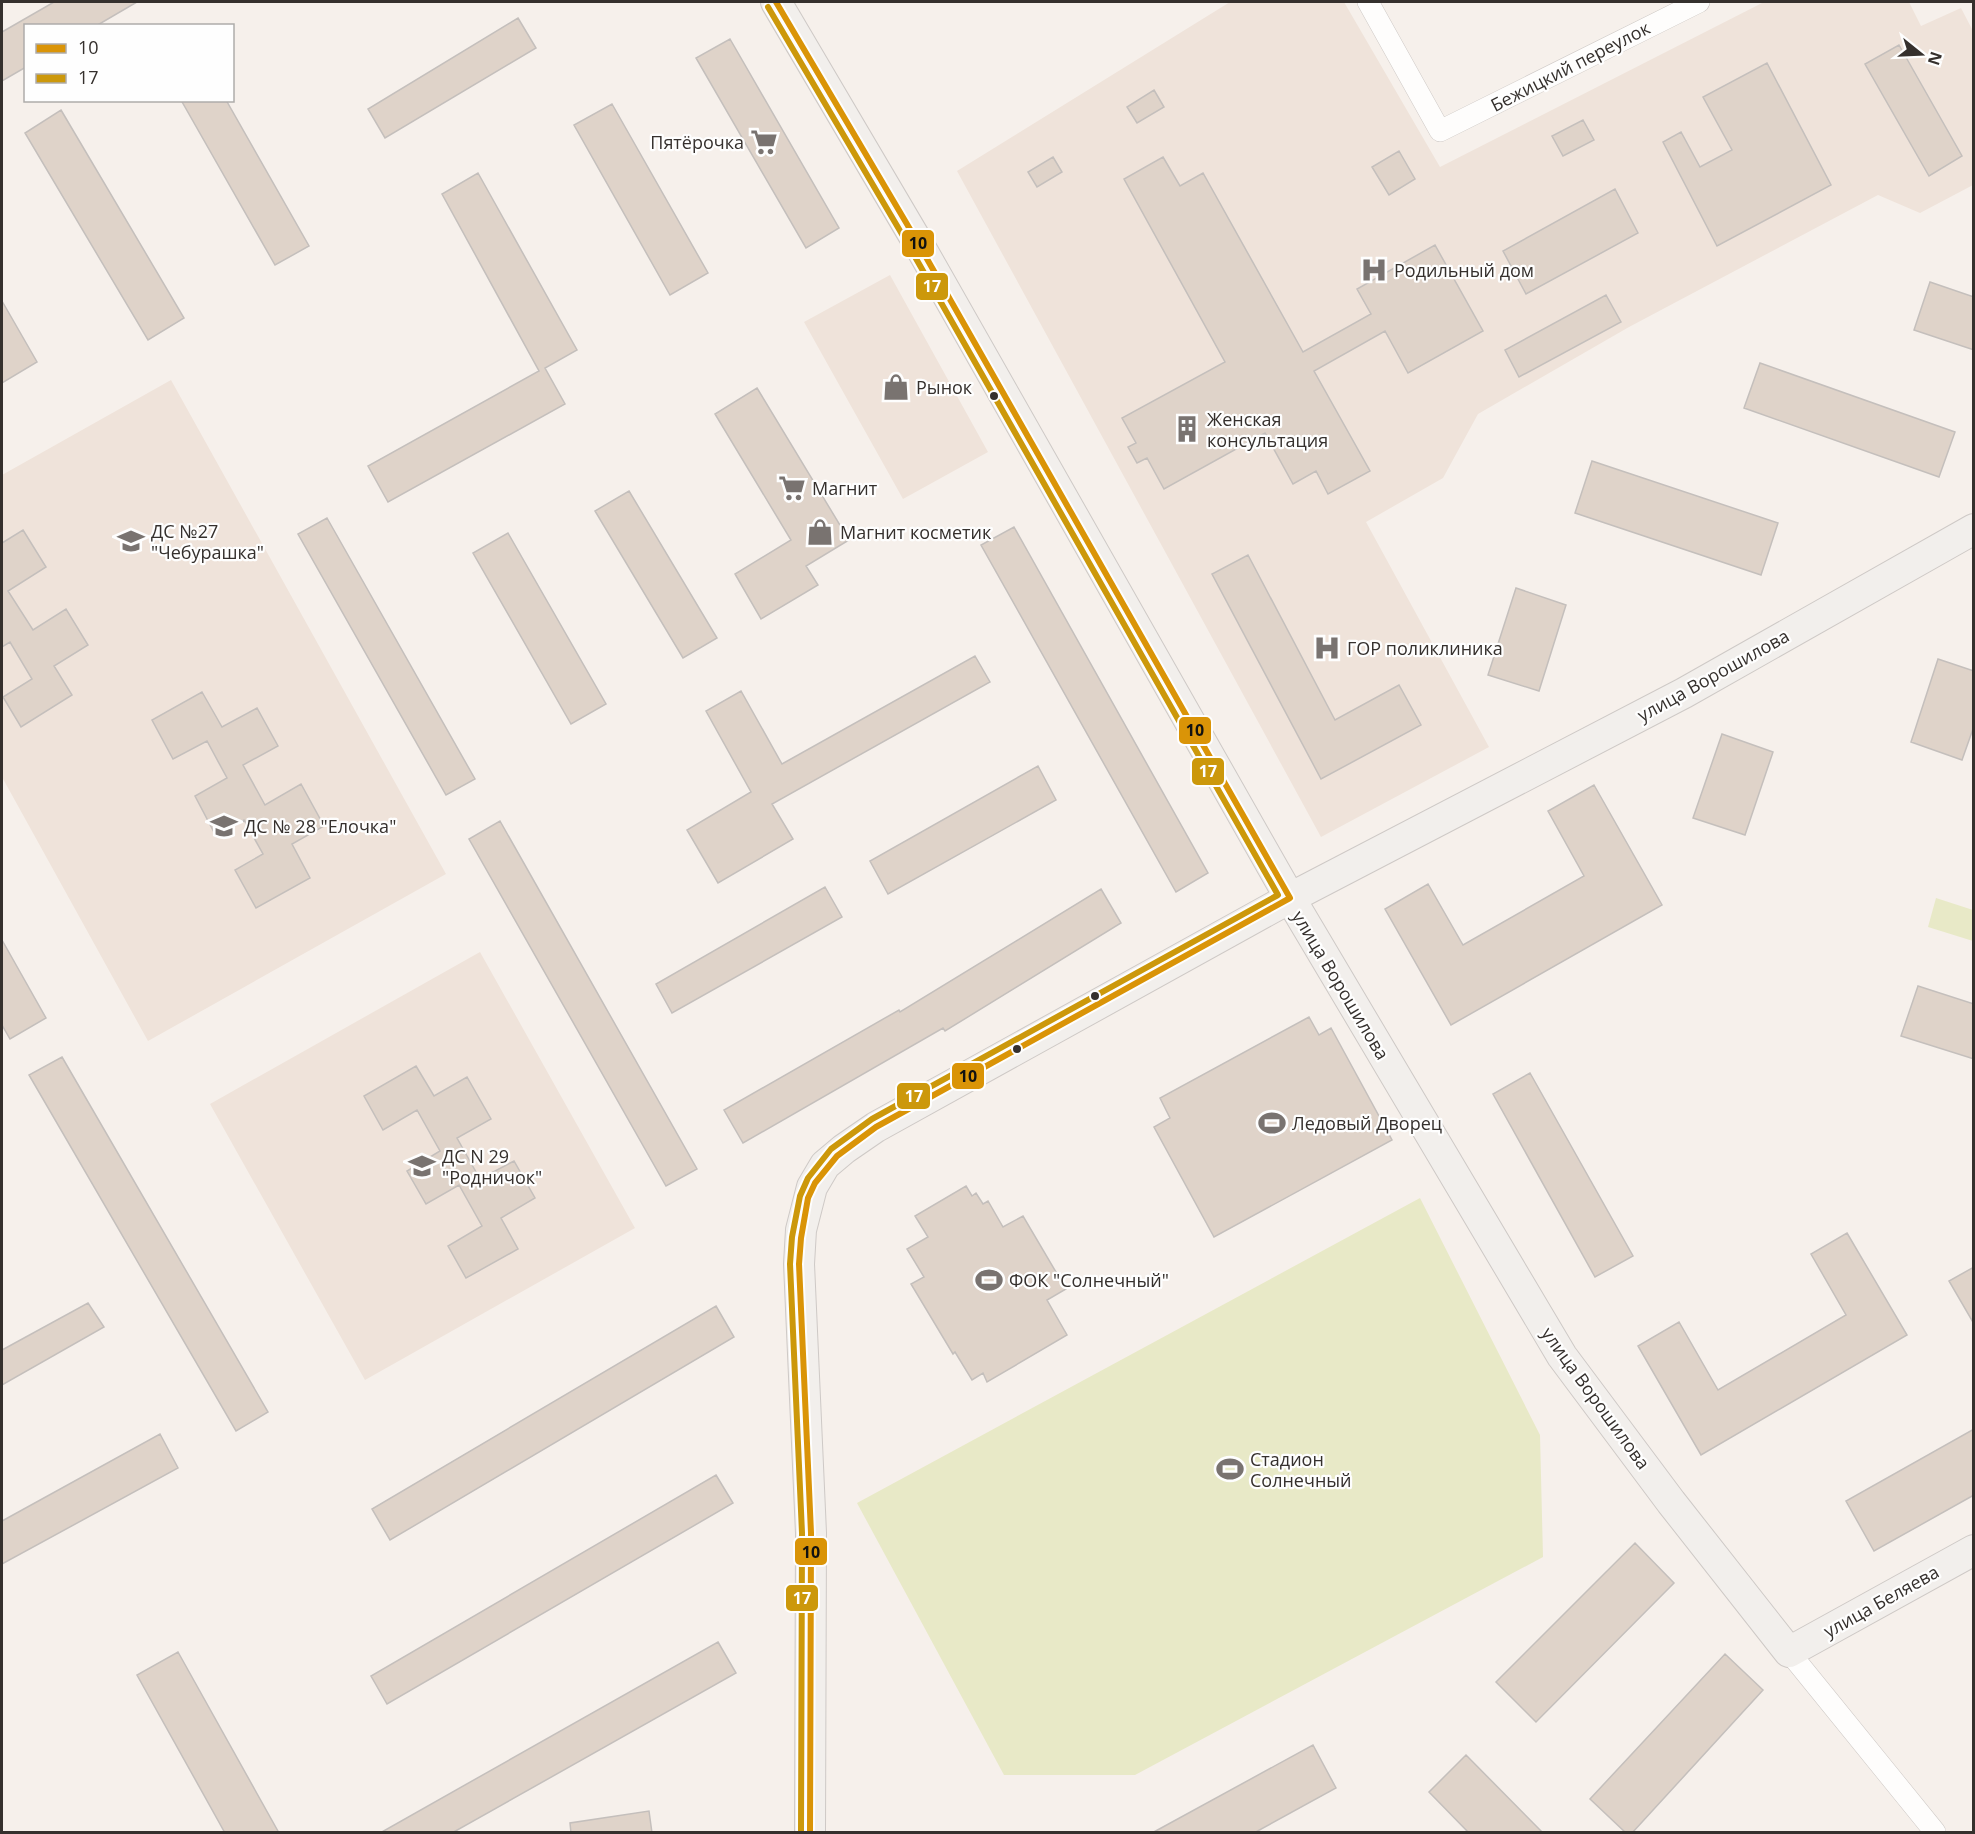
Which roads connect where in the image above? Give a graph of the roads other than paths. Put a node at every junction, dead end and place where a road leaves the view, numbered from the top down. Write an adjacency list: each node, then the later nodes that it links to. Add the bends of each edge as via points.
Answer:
1 (776, 2): 5 (main road, улица Ворошилова, via 914,236)
2 (1368, 2): 3 (street, Бежицкий переулок, via 1440,131)
3 (1699, 2)
4 (1974, 529): 5 (main road, улица Ворошилова, via 1684,693)
5 (1290, 898): 7 (main road, улица Ворошилова, via 1562,1356); 8 (main road, улица Ворошилова, via 876,1127 825,1165 812,1187 801,1230 799,1264 811,1533)
6 (1974, 1550): 7 (main road, улица Беляева)
7 (1789, 1652): 9 (street, улица Ворошилова)
8 (814, 1829)
9 (1935, 1833)

